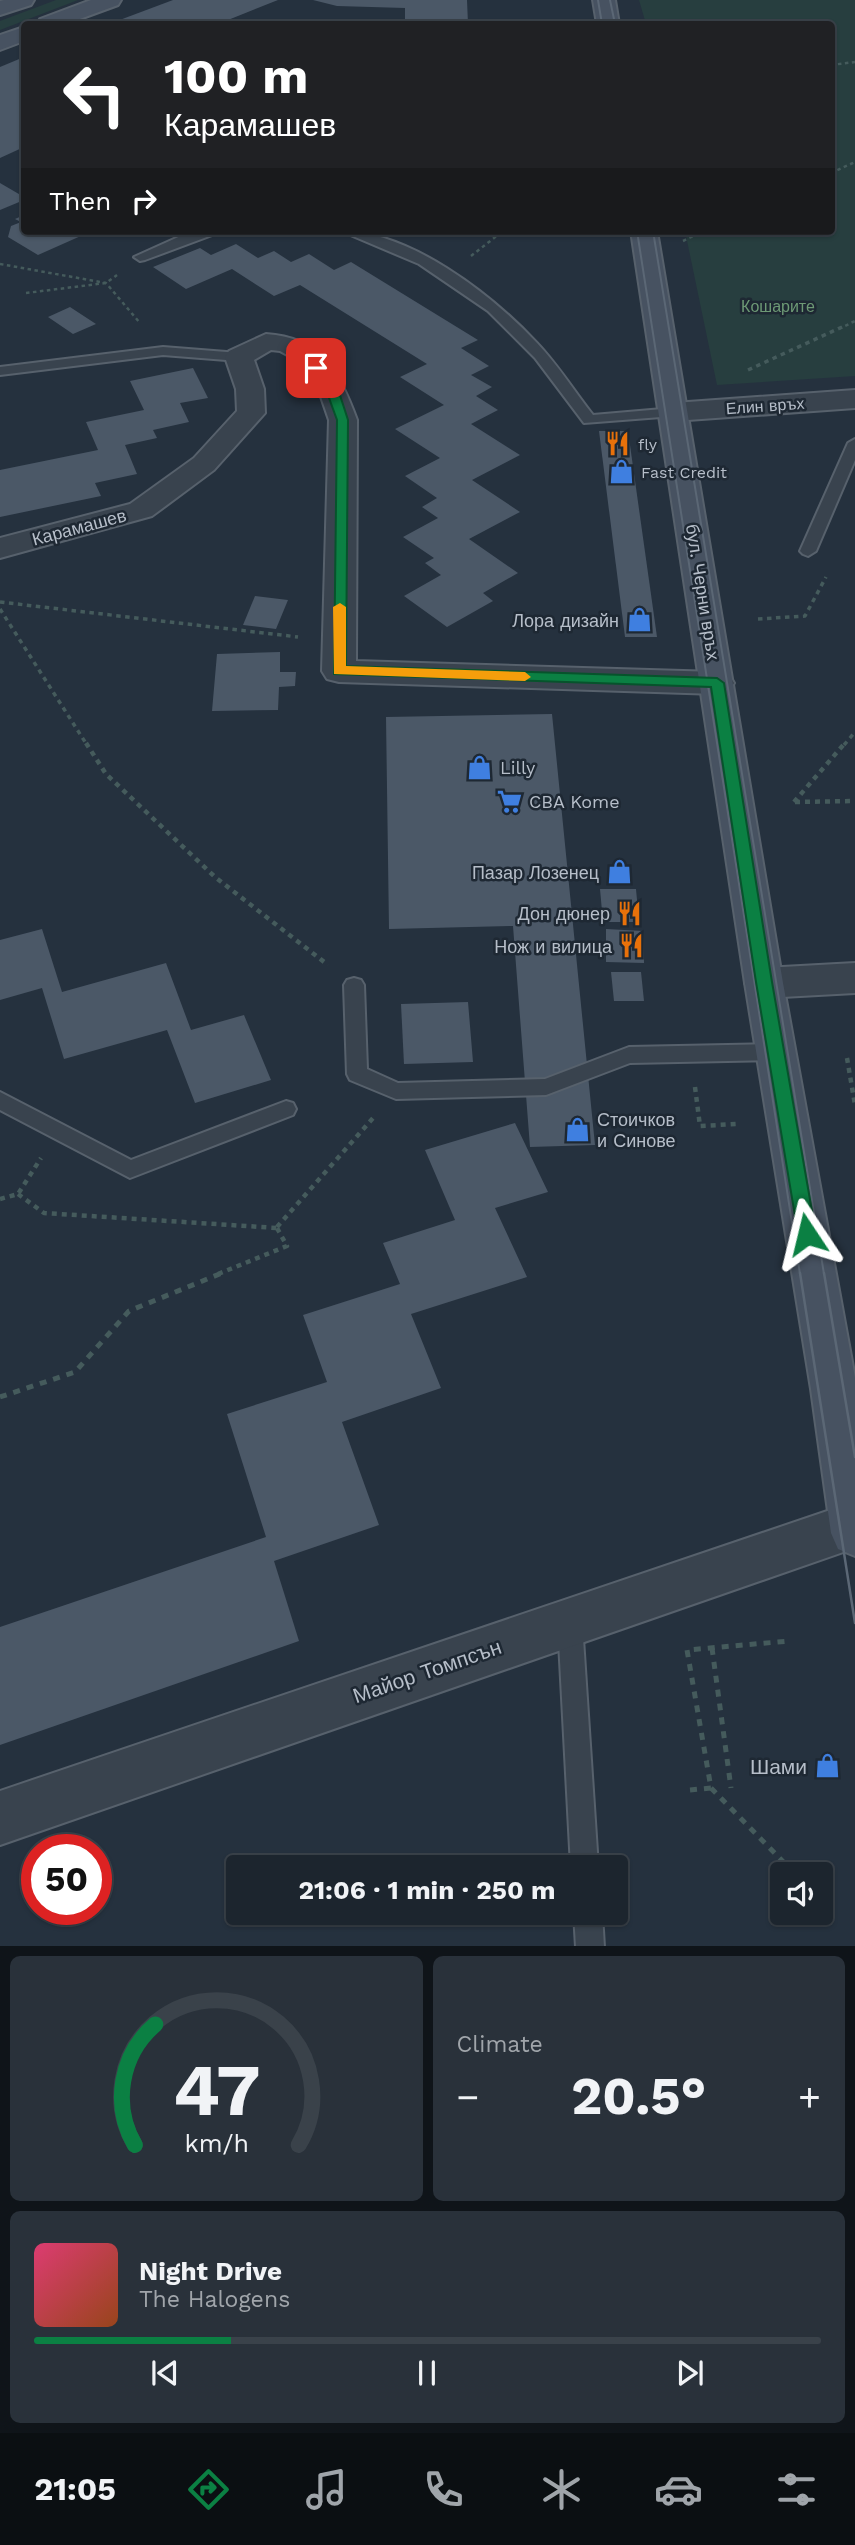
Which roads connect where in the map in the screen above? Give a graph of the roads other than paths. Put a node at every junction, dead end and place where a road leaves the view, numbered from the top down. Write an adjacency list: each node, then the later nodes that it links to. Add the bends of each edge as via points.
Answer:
1 (23, 0): 4 (main road)
2 (110, 0): 5 (main road)
3 (604, 0): 6 (main road)
4 (0, 9)
5 (56, 21)
6 (608, 21)
7 (21, 35): 8 (main road)
8 (0, 43)
9 (199, 235): 12 (lane)
10 (363, 235): 16 (lane, via 454,279 491,307 533,347 589,420)
11 (645, 235): 16 (main road, бул. Черни връх)
12 (140, 257)
13 (240, 357): 14 (lane, via 163,351); 18 (street, Карамашев, via 250,389 251,413 204,464 141,510); 20 (street, via 265,342 285,343 301,351 331,386 342,420 339,671)
14 (0, 370)
15 (855, 400): 16 (street, Елин връх)
16 (674, 412): 20 (main road, бул. Черни връх)
17 (855, 443): 19 (lane)
18 (0, 548)
19 (808, 551)
20 (717, 683): 22 (main road, бул. Черни връх)
21 (855, 978): 22 (street)
22 (764, 982): 24 (main road, бул. Черни връх)
23 (354, 985): 24 (lane, via 356,1074 396,1091 546,1087 629,1055)
24 (776, 1052): 27 (main road, бул. Черни връх)
25 (0, 1100): 26 (lane, via 130,1168)
26 (286, 1109)
27 (854, 1529): 28 (street, Майор Томпсън)
28 (570, 1622): 29 (street, Майор Томпсън); 30 (lane)
29 (0, 1818)
30 (584, 1855)
31 (588, 1925): 32 (lane)
32 (590, 1946)

